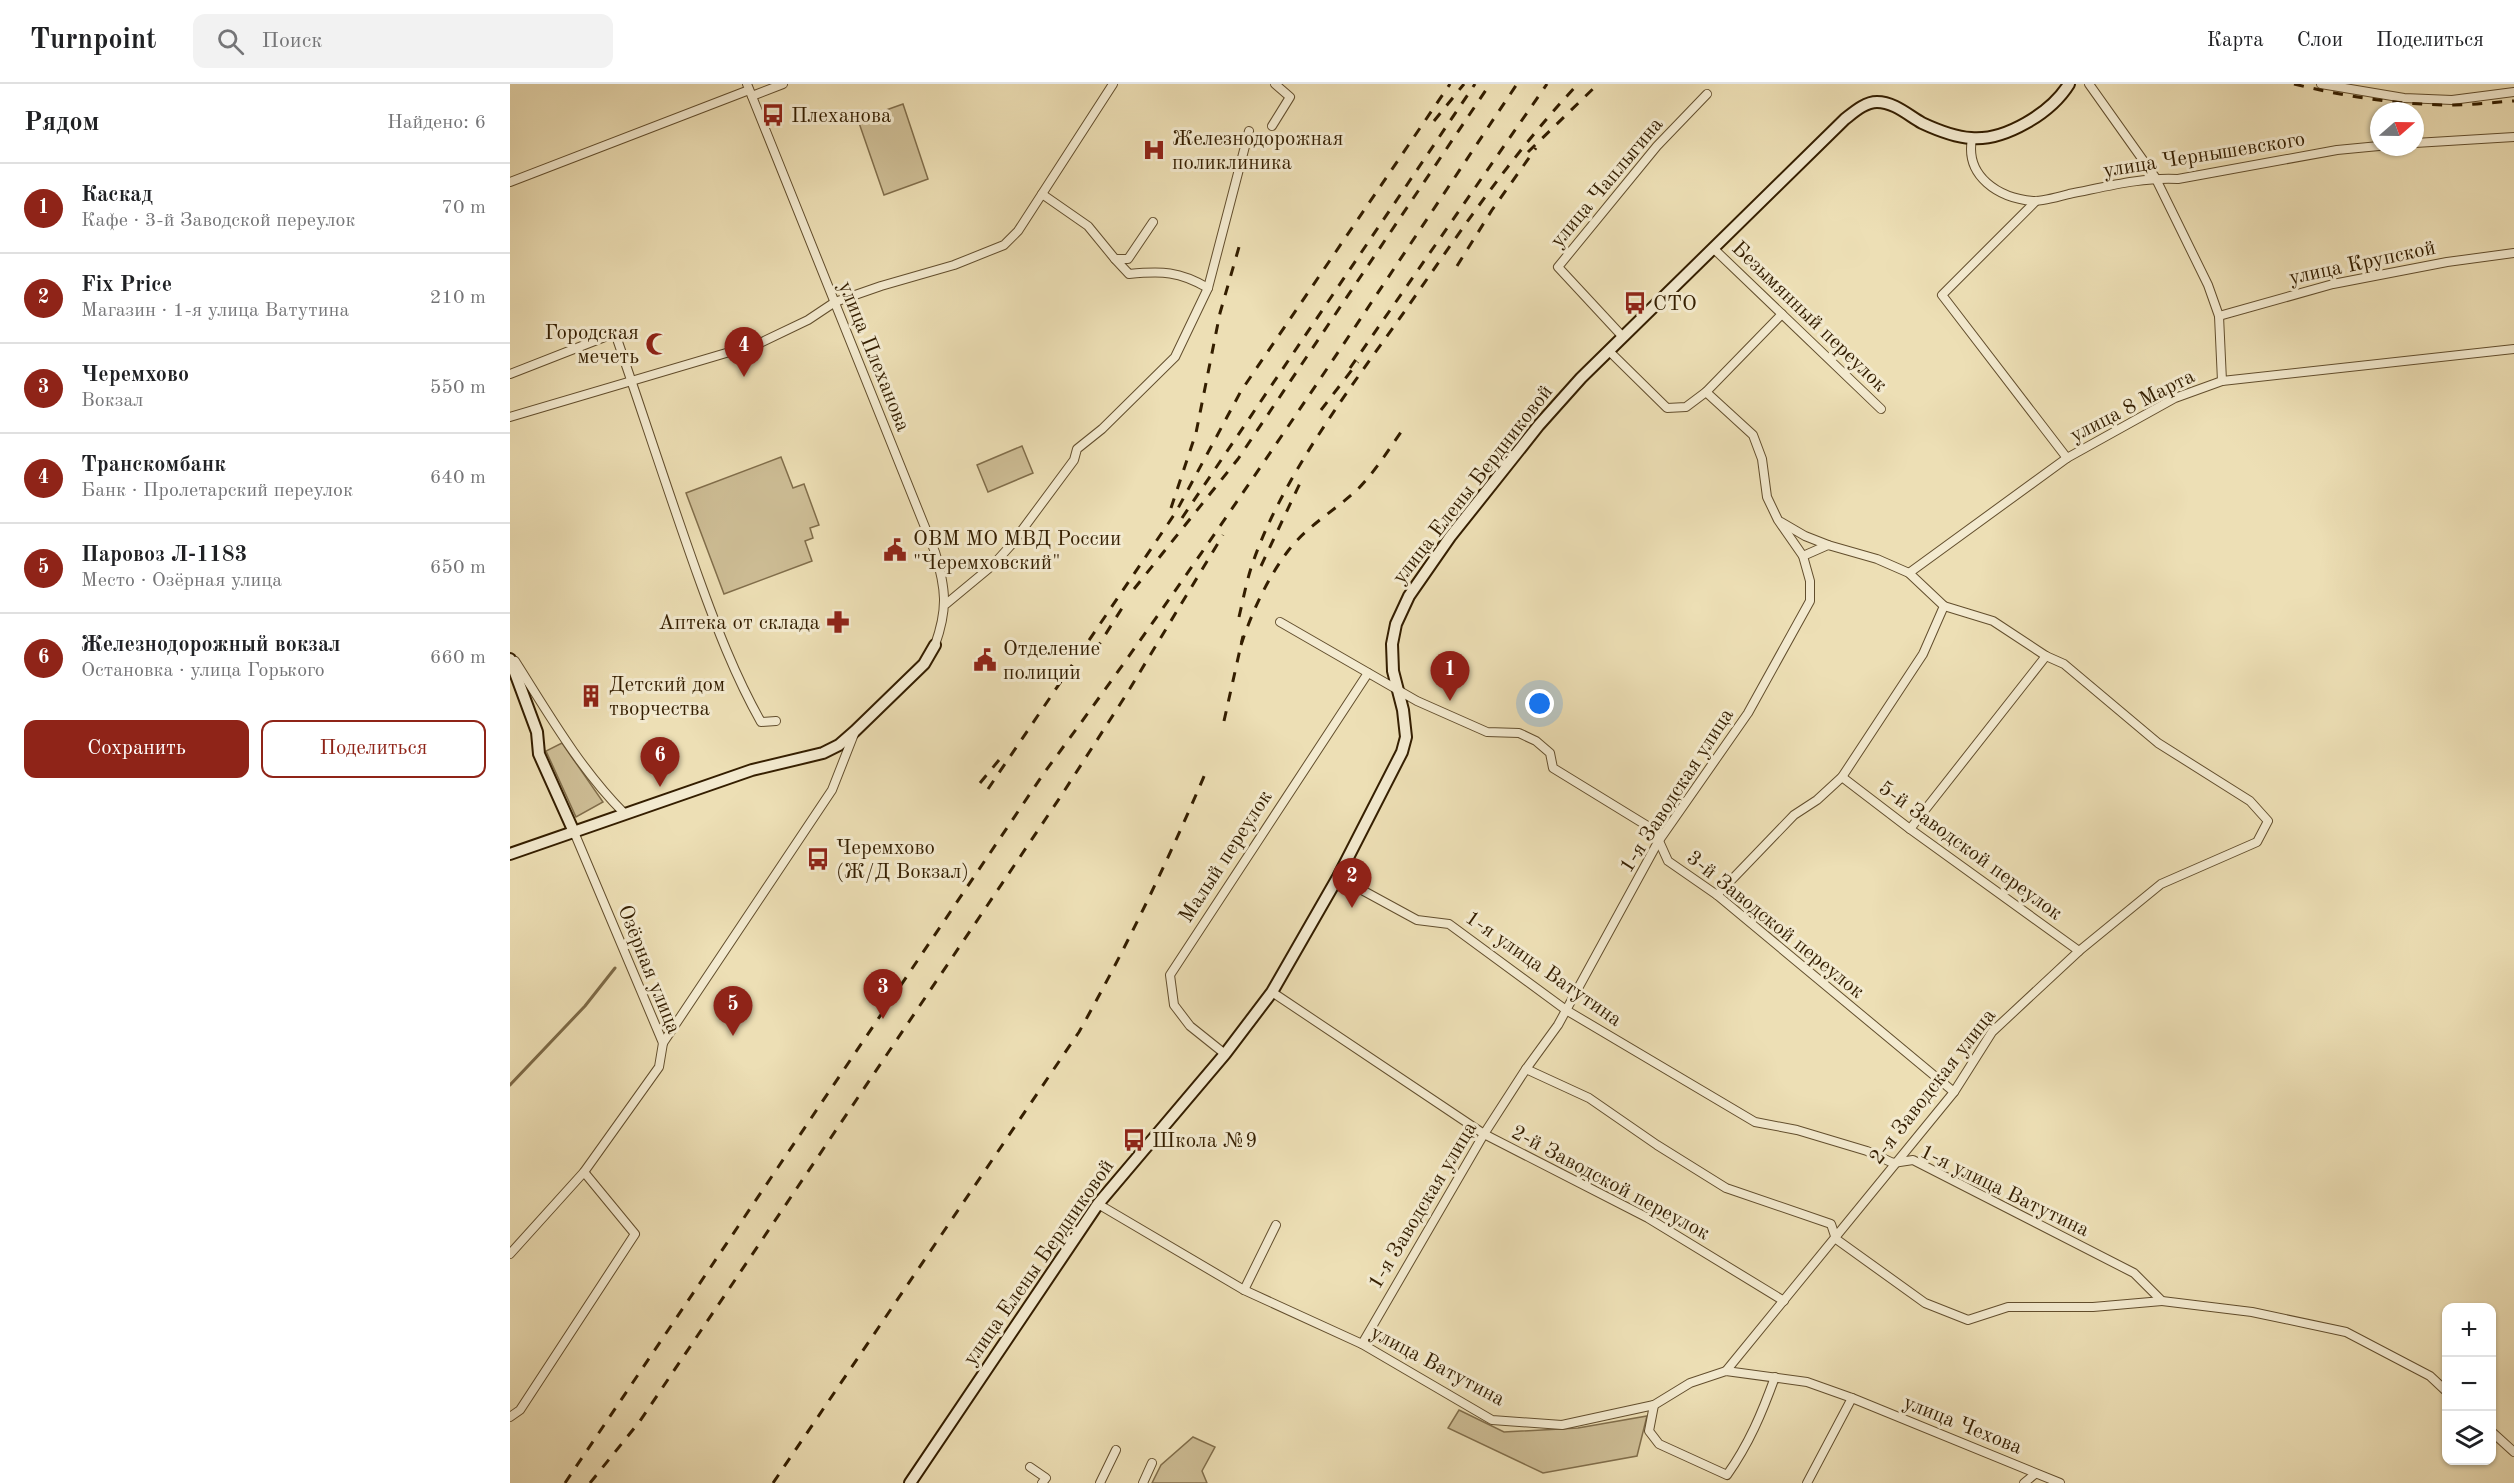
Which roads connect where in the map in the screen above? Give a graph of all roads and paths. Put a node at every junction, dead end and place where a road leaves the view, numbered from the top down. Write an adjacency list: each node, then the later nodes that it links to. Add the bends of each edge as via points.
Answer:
1 (783, 84): 7 (street)
2 (1113, 84): 18 (street)
3 (1275, 84): 10 (street, via 1290,97)
4 (2069, 84): 13 (street, улица Елены Бердниковой, via 2050,105 2018,126)
5 (2089, 84): 16 (street)
6 (2321, 84): 8 (street, via 2452,100)
7 (749, 90): 17 (street); 25 (street, улица Плеханова)
8 (2514, 92)
9 (1707, 94): 28 (street, улица Чаплыгина, via 1657,146 1558,267)
10 (1272, 126)
11 (1249, 131): 24 (street)
12 (2514, 137): 14 (street)
13 (1972, 139): 19 (street, улица Чернышевского, via 1969,154 1980,178 2012,197); 21 (street, улица Елены Бердниковой, via 1950,134 1891,104 1875,101 1845,119)
14 (2424, 142)
15 (2370, 147): 16 (street, улица Чернышевского, via 2178,179)
16 (2155, 177): 19 (street, улица Чернышевского); 27 (street)
17 (510, 182)
18 (1042, 194): 23 (street, via 1088,226); 25 (street, via 1004,245)
19 (2036, 201): 37 (street, via 1942,295)
20 (1153, 222): 23 (street, via 1128,259)
21 (1714, 249): 26 (street, Безымянный переулок); 28 (street, улица Елены Бердниковой)
22 (2514, 253): 27 (street, улица Крупской, via 2333,284)
23 (1115, 259): 24 (street, via 1129,274 1169,272)
24 (1208, 288): 42 (street, via 1175,357 1077,449 1074,460 1011,545)
25 (835, 302): 32 (street, via 808,321 760,343); 42 (street, улица Плеханова, via 935,552)
26 (1782, 314): 34 (street); 35 (street, Безымянный переулок)
27 (2219, 316): 33 (street)
28 (1623, 337): 30 (street, улица Елены Бердниковой)
29 (2514, 349): 33 (street, улица 8 Марта)
30 (1609, 351): 34 (street, via 1667,408 1686,407); 49 (street, улица Елены Бердниковой, via 1539,424 1409,596 1392,644)
31 (510, 375): 32 (street, via 615,333)
32 (631, 380): 36 (street); 50 (street, via 719,633 761,722)
33 (2222, 381): 37 (street, улица 8 Марта, via 2175,398)
34 (1706, 392): 38 (street, 1-я Заводская улица, via 1753,435 1762,459 1767,497)
35 (1881, 409)
36 (510, 417)
37 (2067, 458): 41 (street, улица 8 Марта)
38 (1778, 520): 39 (street); 40 (street, 1-я Заводская улица)
39 (1828, 545): 40 (street); 41 (street)
40 (1803, 556): 56 (street, 1-я Заводская улица, via 1810,581 1810,601 1748,713)
41 (1909, 573): 43 (street)
42 (946, 604): 45 (street, улица Плеханова)
43 (1944, 606): 46 (street, via 1992,621); 52 (street, via 1923,654)
44 (1280, 622): 48 (street, 3-й Заводской переулок)
45 (935, 645): 51 (street, via 924,664)
46 (2046, 656): 54 (street); 60 (street, 2-я Заводская улица, via 2064,664 2158,743 2250,801 2268,821 2257,842 2161,884)
47 (510, 657): 53 (street, via 604,793); 55 (street, via 537,732 539,754)
48 (1368, 673): 49 (street, 3-й Заводской переулок); 64 (street, Малый переулок, via 1170,975 1174,1005 1190,1026)
49 (1398, 690): 56 (street, 3-й Заводской переулок, via 1487,732 1519,733 1536,741 1550,753 1553,768 1654,830); 58 (street, улица Елены Бердниковой, via 1406,737 1402,752)
50 (777, 721)
51 (855, 731): 53 (street, via 823,753 752,770); 63 (street, via 832,790)
52 (1842, 777): 54 (street, 5-й Заводской переулок); 59 (street, via 1794,815)
53 (624, 813): 55 (street)
54 (1910, 829): 60 (street, 5-й Заводской переулок)
55 (574, 832): 57 (street); 63 (street, Озёрная улица)
56 (1658, 842): 59 (street, 3-й Заводской переулок, via 1668,861); 62 (street, 1-я Заводская улица)
57 (510, 854)
58 (1338, 877): 61 (street, улица Елены Бердниковой); 62 (street, 1-я улица Ватутина, via 1417,920 1449,924)
59 (1717, 895): 66 (street, 3-й Заводской переулок)
60 (2079, 951): 66 (street, 2-я Заводская улица, via 1992,1032)
61 (1272, 992): 64 (street, улица Елены Бердниковой); 67 (street, 2-й Заводской переулок)
62 (1566, 1010): 65 (street, 1-я Заводская улица); 68 (street, 1-я улица Ватутина, via 1755,1122 1797,1130)
63 (663, 1043): 69 (street, Озёрная улица, via 658,1067)
64 (1225, 1054): 70 (street, улица Елены Бердниковой)
65 (1526, 1069): 67 (street, 1-я Заводская улица); 72 (street, via 1589,1098 1726,1188 1831,1224)
66 (1954, 1092): 68 (street, 2-я Заводская улица)
67 (1484, 1134): 76 (street, 2-й Заводской переулок, via 1648,1218); 77 (street, 1-я Заводская улица)
68 (1893, 1163): 72 (street, 2-я Заводская улица); 75 (street, 1-я улица Ватутина, via 1913,1160 2134,1273)
69 (584, 1172): 73 (street, Озёрная улица); 83 (street, via 635,1234 520,1410)
70 (1098, 1204): 74 (street, улица Ватутина); 90 (street, улица Елены Бердниковой)
71 (1276, 1225): 74 (street)
72 (1836, 1239): 75 (street, via 1925,1303 1968,1320 2008,1307 2093,1307); 76 (street, 2-я Заводская улица)
73 (510, 1254)
74 (1244, 1290): 77 (street, улица Ватутина)
75 (2162, 1300): 80 (street, via 2252,1312 2346,1332 2430,1376)
76 (1784, 1301): 78 (street, 2-я Заводская улица)
77 (1362, 1344): 82 (street, улица Ватутина, via 1492,1420 1562,1425)
78 (1726, 1371): 79 (street, улица Ватутина); 82 (street, улица Ватутина, via 1690,1383)
79 (1775, 1377): 81 (street, улица Ватутина); 82 (street, via 1760,1418 1727,1475 1659,1444 1649,1431)
80 (2442, 1387)
81 (1852, 1398): 89 (street, улица Чехова); 94 (street)
82 (1654, 1405)
83 (510, 1417)
84 (2496, 1436): 86 (street)
85 (1116, 1450): 92 (street)
86 (2514, 1452)
87 (1152, 1463): 93 (street)
88 (1030, 1467): 91 (street, via 1046,1478)
89 (2035, 1474): 95 (street); 96 (street, улица Чехова)
90 (910, 1483)
91 (1042, 1483)
92 (1100, 1483)
93 (1143, 1483)
94 (1808, 1483)
95 (2024, 1483)
96 (2060, 1483)

